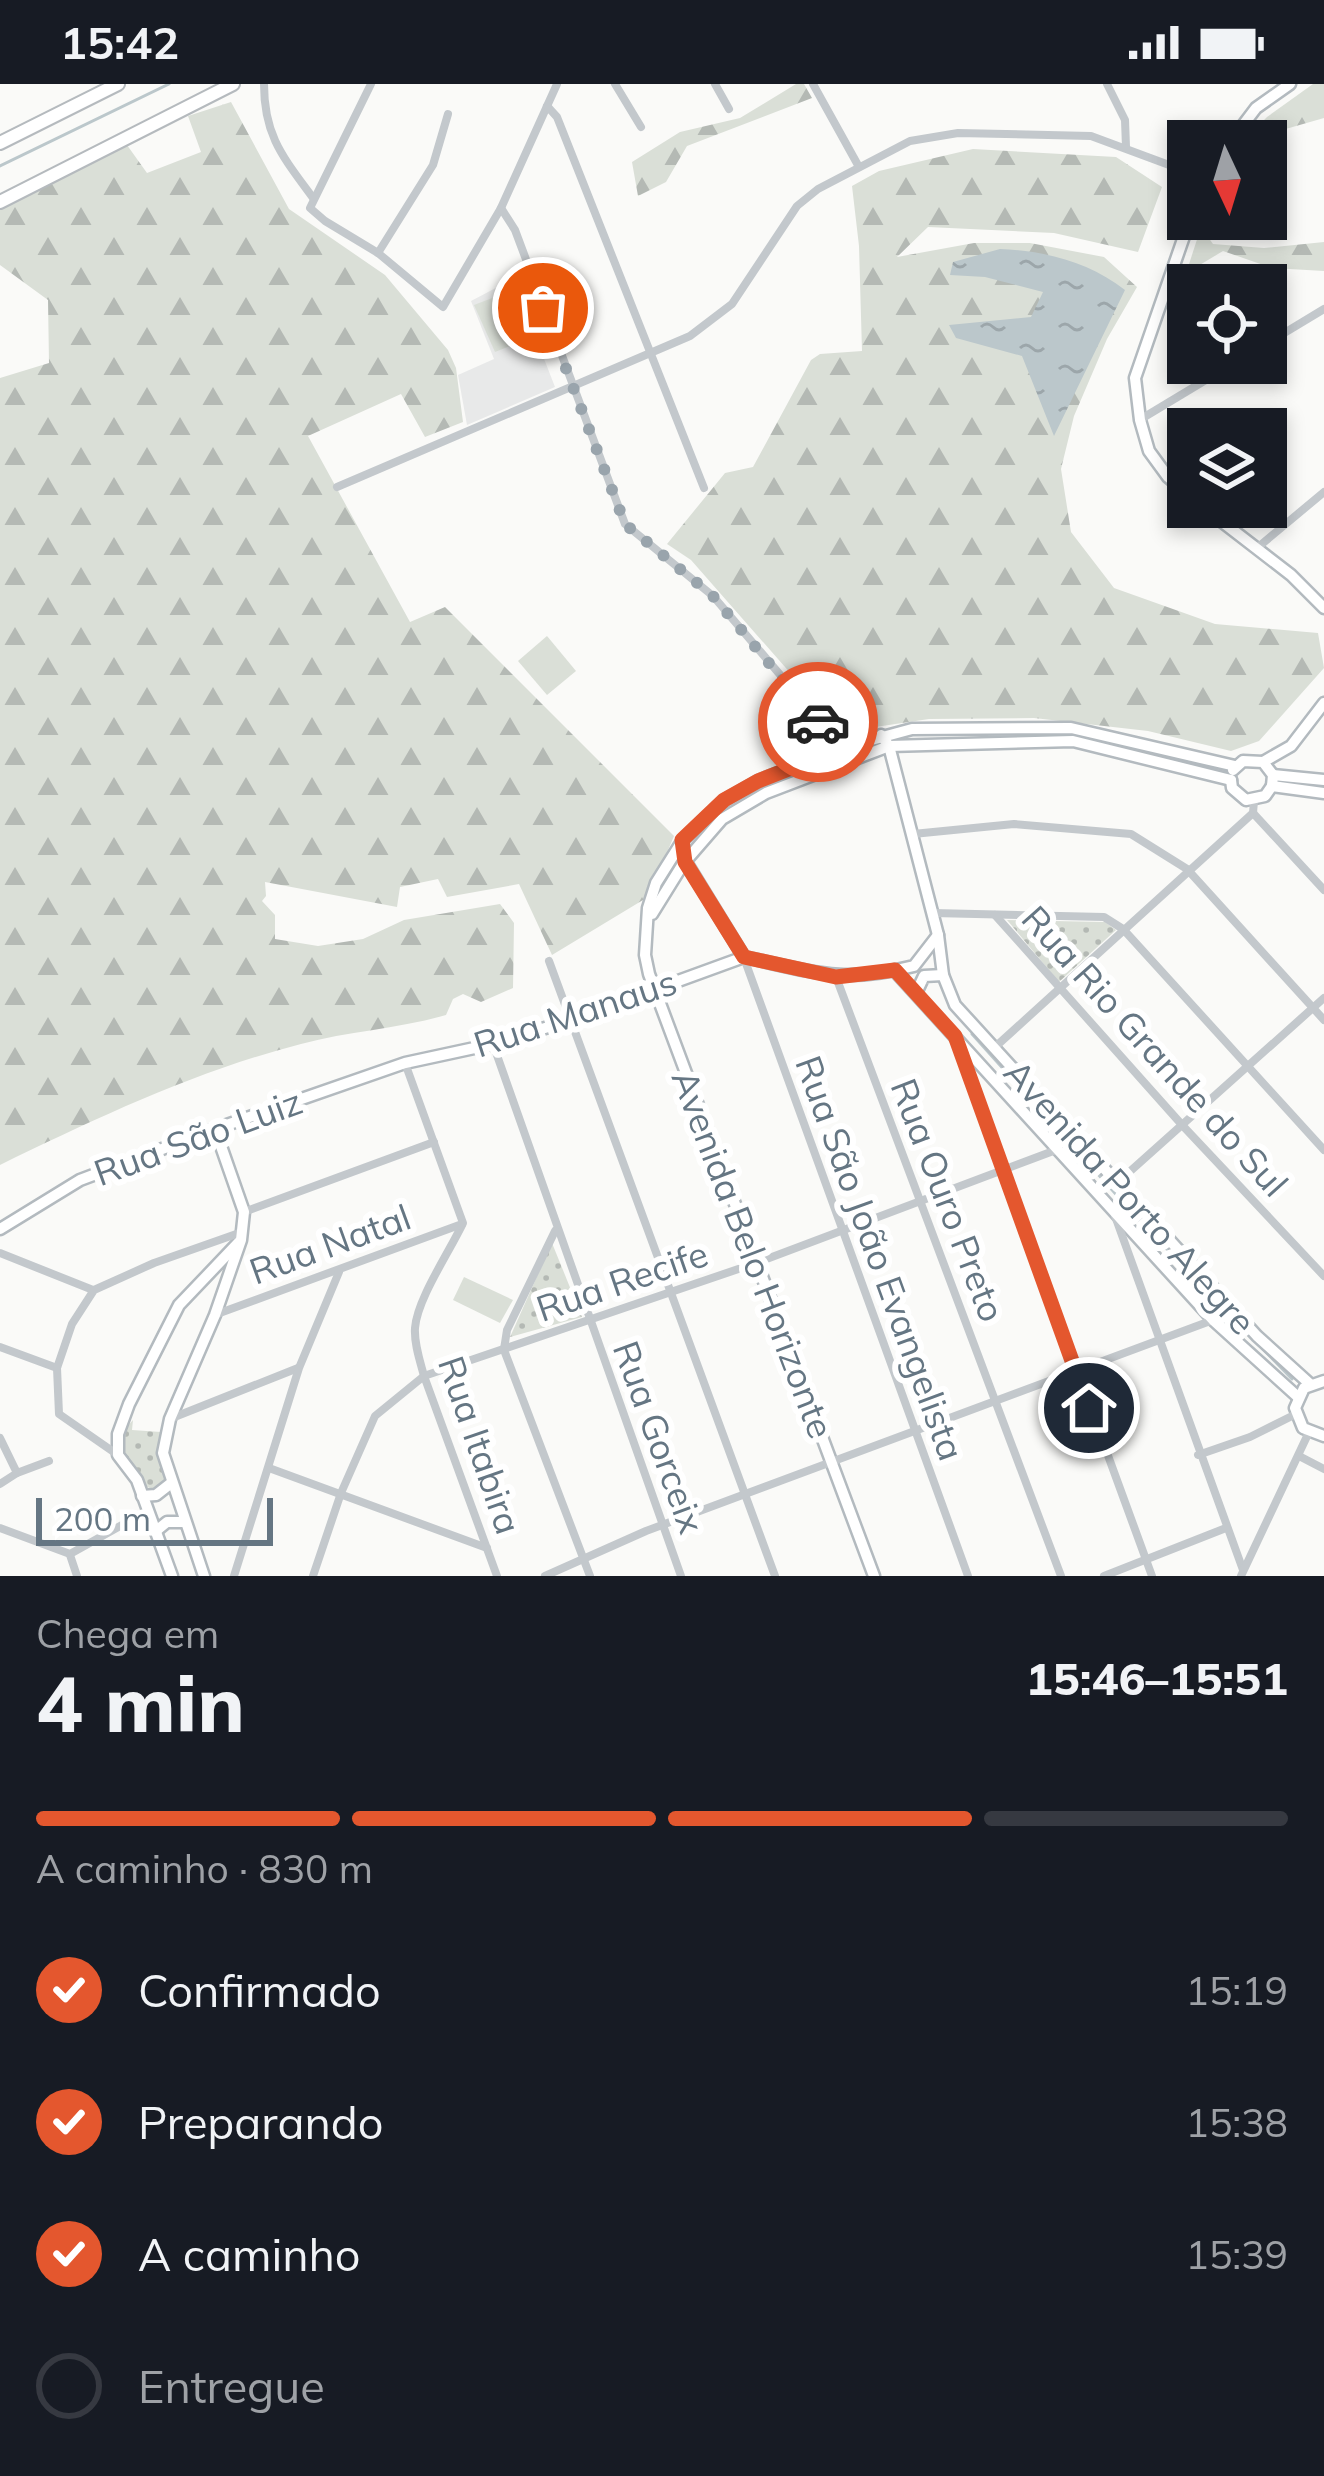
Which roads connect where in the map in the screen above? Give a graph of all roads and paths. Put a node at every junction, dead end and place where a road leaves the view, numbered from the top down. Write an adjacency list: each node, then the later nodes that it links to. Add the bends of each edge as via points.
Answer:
1 (118, 84): 16 (main road)
2 (233, 84): 20 (main road)
3 (264, 84): 21 (street, via 264,117)
4 (371, 84): 21 (street)
5 (557, 84): 11 (street)
6 (615, 84): 15 (street)
7 (716, 84): 12 (street)
8 (813, 84): 19 (street)
9 (1108, 84): 17 (street, via 1125,120)
10 (1290, 84): 14 (main road)
11 (547, 106): 22 (street); 27 (street)
12 (729, 109)
13 (448, 114): 24 (street, via 434,165)
14 (1247, 120)
15 (641, 127)
16 (0, 143)
17 (1126, 148): 18 (street); 19 (street, via 1091,136 944,134)
18 (1167, 164)
19 (859, 167): 27 (street, via 796,206 732,304)
20 (0, 202)
21 (312, 203): 24 (street)
22 (501, 208): 24 (street, via 443,307); 29 (street)
23 (1183, 240): 30 (main road, via 1136,378)
24 (378, 253)
25 (1324, 309): 26 (street)
26 (1287, 331)
27 (650, 353): 29 (street); 33 (street)
28 (1199, 384): 30 (street)
29 (571, 387): 32 (street); 40 (street, via 625,524 713,596)
30 (1140, 420): 31 (main road)
31 (1167, 476)
32 (337, 487)
33 (704, 488)
34 (1324, 492): 36 (street)
35 (1231, 528): 36 (main road)
36 (1257, 548): 37 (main road)
37 (1324, 608)
38 (1324, 703): 42 (main road, via 1291,746)
39 (885, 740): 40 (main road, Avenida Belo Horizonte); 41 (main road, Avenida Belo Horizonte); 43 (main road, Avenida Belo Horizonte, via 912,730 1071,728); 44 (main road, Avenida Belo Horizonte, via 1073,741); 49 (main road, Avenida Porto Alegre)
40 (842, 748): 41 (street); 50 (main road, Avenida Belo Horizonte, via 724,800)
41 (854, 761): 51 (main road, Avenida Belo Horizonte, via 766,793 722,819)
42 (1263, 762): 43 (main road); 45 (main road)
43 (1235, 766): 44 (main road)
44 (1231, 780): 48 (main road)
45 (1272, 780): 46 (main road); 47 (main road); 48 (main road)
46 (1324, 780)
47 (1324, 793)
48 (1253, 807): 52 (street); 53 (street)
49 (913, 834): 52 (street, via 1014,824 1131,834); 54 (main road, Avenida Porto Alegre)
50 (682, 840): 51 (main road); 56 (main road, Avenida Belo Horizonte, via 656,883)
51 (685, 862): 56 (main road, Avenida Belo Horizonte); 59 (main road)
52 (1187, 869): 57 (street); 68 (street)
53 (1324, 890)
54 (932, 914): 55 (street); 58 (main road, Avenida Porto Alegre)
55 (995, 915): 57 (street, via 1104,916); 65 (street, Rua Rio Grande do Sul)
56 (645, 928): 64 (main road, Avenida Belo Horizonte)
57 (1123, 929): 65 (street); 75 (street)
58 (938, 935): 61 (main road, via 914,965); 62 (main road, Avenida Porto Alegre)
59 (744, 957): 63 (main road); 64 (main road, Rua Manaus); 89 (street, Rua São João Evangelista)
60 (549, 961): 69 (street)
61 (895, 970): 63 (main road); 66 (main road, Avenida Porto Alegre)
62 (944, 975): 66 (main road, via 924,976); 73 (main road, Avenida Porto Alegre, via 955,1005)
63 (836, 977): 83 (street, Rua Ouro Preto)
64 (653, 987): 69 (main road, Rua Manaus); 92 (main road, Avenida Belo Horizonte)
65 (1058, 987): 73 (street); 76 (street, Rua Rio Grande do Sul)
66 (917, 991): 71 (main road, Avenida Porto Alegre)
67 (1324, 998): 68 (street)
68 (1313, 1008): 70 (street); 75 (street)
69 (571, 1020): 72 (main road, Rua Manaus); 96 (street)
70 (1324, 1020)
71 (955, 1036): 79 (main road, Avenida Porto Alegre); 81 (street)
72 (493, 1044): 74 (main road, Rua Manaus); 88 (street, Rua Gorceix)
73 (994, 1048): 82 (main road, Avenida Porto Alegre)
74 (406, 1063): 77 (main road, Rua São Luiz); 78 (street)
75 (1247, 1067): 76 (street); 80 (street)
76 (1183, 1126): 82 (street); 94 (street, Rua Rio Grande do Sul)
77 (214, 1129): 85 (main road); 87 (main road, Rua São Luiz, via 80,1180)
78 (434, 1142): 85 (street); 86 (street)
79 (1056, 1150): 81 (street, Rua Recife); 84 (main road, Avenida Porto Alegre)
80 (1324, 1150)
81 (1002, 1169): 83 (street, Rua Recife); 105 (street)
82 (1117, 1183): 108 (main road, Avenida Porto Alegre)
83 (920, 1200): 89 (street, Rua Recife); 110 (street, Rua Ouro Preto)
84 (1113, 1210): 99 (main road, Avenida Porto Alegre); 100 (street)
85 (244, 1212): 90 (main road)
86 (463, 1223): 93 (street, Rua Natal); 106 (street, Rua Itabira, via 415,1327)
87 (0, 1229)
88 (555, 1229): 98 (street, Rua Gorceix); 102 (street)
89 (841, 1230): 92 (street, Rua Recife); 113 (street, Rua São João Evangelista)
90 (242, 1236): 95 (street); 97 (main road); 117 (main road, via 179,1305 129,1404)
91 (0, 1253): 95 (street)
92 (756, 1263): 96 (street, Rua Recife); 121 (main road, Avenida Belo Horizonte)
93 (339, 1272): 97 (street, Rua Natal); 104 (street)
94 (1324, 1276)
95 (94, 1290): 103 (street)
96 (672, 1293): 98 (street, Rua Recife); 128 (street)
97 (215, 1315): 112 (main road)
98 (588, 1320): 102 (street, Rua Recife); 132 (street, Rua Gorceix)
99 (1213, 1320): 100 (street); 109 (main road, Avenida Porto Alegre)
100 (1159, 1340): 105 (street); 118 (street)
101 (0, 1347): 103 (street)
102 (504, 1350): 106 (street, Rua Recife); 138 (street)
103 (56, 1368): 117 (street, via 59,1414)
104 (299, 1368): 112 (street); 122 (street)
105 (1075, 1370): 110 (street); 139 (street)
106 (424, 1376): 127 (street, Rua Recife, via 375,1416); 136 (street, Rua Itabira)
107 (1324, 1381): 108 (main road)
108 (1310, 1384): 109 (main road)
109 (1298, 1397): 111 (main road)
110 (994, 1400): 113 (street); 153 (street, Rua Ouro Preto)
111 (1296, 1414): 114 (main road); 118 (street)
112 (170, 1419): 126 (main road, via 163,1453)
113 (914, 1432): 121 (street); 152 (street, Rua São João Evangelista)
114 (1309, 1432): 115 (main road); 119 (street)
115 (1324, 1436)
116 (0, 1438): 124 (street)
117 (118, 1455): 129 (main road)
118 (1198, 1455): 134 (street)
119 (1299, 1456): 123 (street); 140 (street)
120 (49, 1461): 124 (street)
121 (832, 1463): 128 (street); 151 (main road, Avenida Belo Horizonte)
122 (269, 1468): 127 (street); 145 (street)
123 (1324, 1469)
124 (17, 1472): 125 (street)
125 (0, 1484)
126 (170, 1484): 129 (main road); 131 (main road)
127 (341, 1493): 136 (street); 141 (street, Rua Recife)
128 (746, 1495): 132 (street); 150 (street)
129 (142, 1496): 130 (main road)
130 (148, 1511): 135 (main road); 137 (street)
131 (184, 1522): 135 (main road); 144 (main road)
132 (662, 1526): 138 (street); 149 (street, Rua Gorceix)
133 (0, 1528): 137 (street)
134 (1226, 1528): 139 (street); 140 (street)
135 (156, 1531): 143 (main road)
136 (488, 1549): 146 (street, Rua Itabira)
137 (70, 1554): 142 (street)
138 (583, 1556): 147 (street); 148 (street)
139 (1146, 1559): 154 (street); 155 (street)
140 (1242, 1573)
141 (315, 1575)
142 (77, 1576)
143 (172, 1576)
144 (205, 1576)
145 (234, 1576)
146 (497, 1576)
147 (545, 1576)
148 (590, 1576)
149 (681, 1576)
150 (775, 1576)
151 (874, 1576)
152 (968, 1576)
153 (1060, 1576)
154 (1103, 1576)
155 (1152, 1576)

